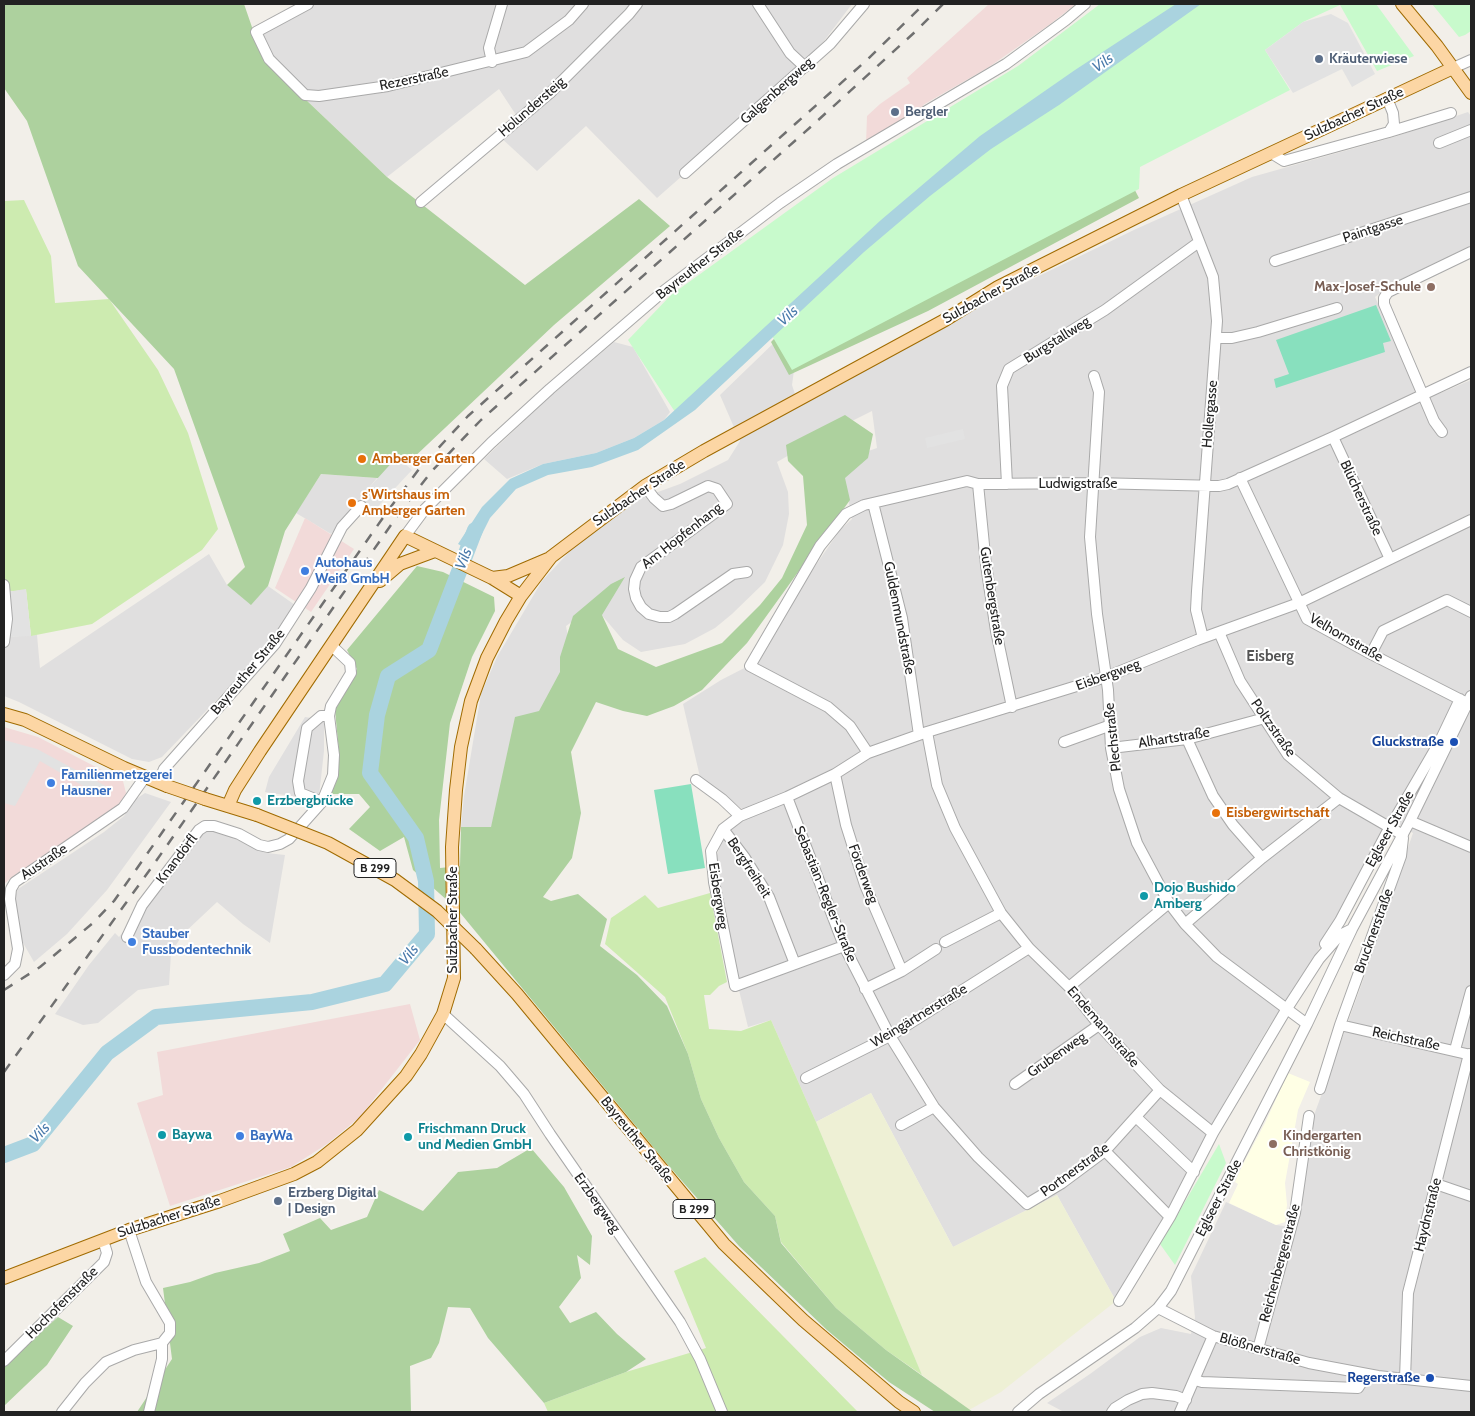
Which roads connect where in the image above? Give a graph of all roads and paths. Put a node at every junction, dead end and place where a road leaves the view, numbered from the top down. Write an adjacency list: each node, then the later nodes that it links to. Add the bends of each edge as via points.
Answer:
1 (308, 4): 10 (street, Rezerstraße, via 256,32 269,59 305,94 319,96 388,86)
2 (502, 4): 10 (street, via 490,48)
3 (583, 4): 10 (street, Rezerstraße, via 569,20 526,52)
4 (637, 4): 23 (street, Holundersteig, via 550,93)
5 (758, 4): 11 (street, via 790,53)
6 (864, 4): 11 (street, Galgenbergweg, via 830,44)
7 (1085, 4): 43 (street, Bayreuther Straße, via 1006,64 837,164 665,290 491,443 425,509)
8 (1402, 4): 12 (main road)
9 (1471, 60): 12 (street)
10 (492, 62)
11 (805, 67): 20 (street, Galgenbergweg)
12 (1453, 68): 13 (main road); 14 (main road, Sulzbacher Straße)
13 (1471, 93)
14 (1387, 98): 17 (street, via 1394,124); 19 (main road, Sulzbacher Straße)
15 (1450, 113): 17 (street)
16 (1471, 130): 18 (street)
17 (1389, 132): 19 (street, via 1284,161)
18 (1438, 144)
19 (1271, 153): 21 (main road, Sulzbacher Straße)
20 (685, 173)
21 (1181, 195): 24 (street, Hollergasse); 39 (main road, Sulzbacher Straße, via 998,287)
22 (1471, 197): 26 (street, Paintgasse)
23 (420, 202)
24 (1199, 242): 28 (street, Hollergasse, via 1214,277); 37 (street, Burgstallweg, via 1105,310 1009,370 1002,386)
25 (1471, 252): 31 (street, via 1388,292 1384,298)
26 (1274, 261)
27 (1337, 308): 28 (street, via 1258,332)
28 (1216, 338): 38 (street, Hollergasse)
29 (1471, 372): 31 (street, Ludwigstraße)
30 (1094, 376): 35 (street, Plechstraße, via 1099,392)
31 (1423, 394): 32 (street); 33 (street, Ludwigstraße)
32 (1442, 432)
33 (1333, 437): 34 (street, Ludwigstraße); 46 (street, Blücherstraße)
34 (1240, 478): 38 (street, Ludwigstraße, via 1219,486); 52 (street, Velhornstraße)
35 (1094, 483): 37 (street, Ludwigstraße); 38 (street, Ludwigstraße); 59 (street, Plechstraße, via 1090,537)
36 (978, 484): 37 (street, Ludwigstraße); 40 (street, Ludwigstraße, via 967,481); 61 (street, Gutenbergstraße, via 994,621)
37 (1007, 484)
38 (1204, 484): 55 (street, Hollergasse, via 1196,610)
39 (645, 486): 45 (main road, Sulzbacher Straße); 47 (street, Am Hopfenhang, via 663,506 708,486 718,489 727,504 641,567 634,589 641,607 649,614 669,617 734,574)
40 (873, 503): 66 (street, Guldenmundstraße, via 902,618); 70 (street, Ludwigstraße, via 846,514 820,546 750,666 828,707 850,726)
41 (361, 506): 74 (street, Bayreuther Straße, via 342,527 310,588 275,644 164,769)
42 (1471, 520): 46 (street, Eisbergweg)
43 (405, 536): 44 (main road); 50 (main road, Bayreuther Straße)
44 (435, 551): 48 (main road, via 492,578); 50 (main road, Bayreuther Straße, via 400,564)
45 (551, 557): 48 (main road, Sulzbacher Straße); 51 (main road, Sulzbacher Straße)
46 (1390, 559): 52 (street, Eisbergweg)
47 (747, 572)
48 (508, 582): 51 (main road)
49 (4, 585): 56 (street, via 7,619)
50 (370, 588): 57 (main road, Bayreuther Straße)
51 (521, 596): 103 (main road, Sulzbacher Straße, via 487,658 471,701 461,747 452,847 454,978)
52 (1300, 603): 54 (street, Eisbergweg); 58 (street, Velhornstraße, via 1306,619)
53 (1471, 612): 58 (street, via 1447,600 1383,630)
54 (1219, 632): 55 (street, Eisbergweg); 64 (street, Poltzstraße, via 1240,681)
55 (1203, 638): 59 (street, Eisbergweg)
56 (4, 642)
57 (332, 646): 63 (street, via 350,663 352,673 331,706); 78 (main road, Bayreuther Straße, via 260,751)
58 (1371, 654): 60 (street, Velhornstraße)
59 (1106, 678): 61 (street, Eisbergweg); 65 (street, Plechstraße)
60 (1468, 701): 80 (street, Eglseer Straße); 81 (street, Eglseer Straße)
61 (1012, 707): 66 (street, Eisbergweg)
62 (4, 714): 72 (main road, B 299, via 25,720)
63 (329, 716): 77 (street, Knandörfl, via 333,775); 77 (street, via 321,716 307,728 298,781 300,793)
64 (1265, 718): 67 (street, Alhartstraße); 76 (street, Poltzstraße, via 1288,755)
65 (1110, 724): 68 (street); 69 (street, Plechstraße)
66 (923, 733): 70 (street, Eisbergweg); 87 (street, Endemannstraße, via 940,794)
67 (1187, 739): 69 (street, Alhartstraße); 85 (street, via 1213,796)
68 (1064, 742)
69 (1111, 748): 86 (street, Plechstraße, via 1119,789 1137,843)
70 (868, 753): 71 (street, Eisbergweg)
71 (835, 774): 75 (street, Eisbergweg); 97 (street, Förderweg, via 846,825 865,884)
72 (145, 777): 74 (main road, B 299); 98 (street, Austraße, via 123,808 15,882 10,899 18,949 15,964)
73 (696, 780): 79 (street)
74 (162, 784): 78 (main road, B 299, bridge)
75 (787, 797): 79 (street, Eisbergweg); 92 (street, Sebastian-Regler-Straße)
76 (1339, 798): 81 (street, Poltzstraße); 85 (street)
77 (322, 802): 90 (street, Knandörfl, via 289,840 268,847 239,834 205,826 142,905)
78 (228, 806): 142 (main road, Bayreuther Straße / B 299, bridge, via 328,843 395,880 437,911 503,979 724,1244 803,1320)
79 (740, 816): 82 (street, Eisbergweg)
80 (1410, 821): 83 (street, Eglseer Straße); 84 (street)
81 (1390, 827): 83 (street, Poltzstraße); 95 (street, Eglseer Straße)
82 (723, 829): 96 (street, Bergfreiheit, via 769,898); 96 (street, Eisbergweg, via 711,851 735,986)
83 (1403, 835): 89 (street, Eglseer Straße); 106 (street, Brucknerstraße, via 1402,856)
84 (1471, 847)
85 (1262, 858): 88 (street)
86 (1169, 903): 88 (street, Plechstraße); 99 (street)
87 (1001, 913): 91 (street); 93 (street, Endemannstraße)
88 (1185, 924): 102 (street, Plechstraße, via 1217,957)
89 (1352, 929): 95 (street, Eglseer Straße, via 1340,935); 104 (street, Eglseer Straße)
90 (127, 937)
91 (945, 942)
92 (844, 946): 96 (street); 100 (street, Sebastian-Regler-Straße)
93 (1029, 948): 99 (street, Endemannstraße); 107 (street, Weingärtnerstraße)
94 (936, 949): 97 (street)
95 (1319, 959): 102 (street, Eglseer Straße)
96 (794, 964)
97 (902, 971): 100 (street)
98 (4, 974)
99 (1069, 987): 105 (street, Endemannstraße)
100 (866, 989): 107 (street, Sebastian-Regler-Straße)
101 (1471, 991): 108 (street)
102 (1286, 1010): 104 (street, Plechstraße); 118 (street, Eglseer Straße)
103 (443, 1014): 125 (main road, Sulzbacher Straße, via 421,1054 395,1090 357,1130 317,1162 260,1187); 141 (street, Erzbergweg, via 500,1066 524,1094 680,1322)
104 (1307, 1024): 129 (street, Eglseer Straße, via 1171,1291)
105 (1099, 1025): 111 (street, Grubenweg); 113 (street, Endemannstraße)
106 (1340, 1025): 108 (street, Reichstraße); 112 (street, Brucknerstraße)
107 (890, 1036): 110 (street, Weingärtnerstraße); 114 (street, Sebastian-Regler-Straße)
108 (1456, 1050): 109 (street, Reichstraße)
109 (1470, 1054): 121 (street, Haydnstraße)
110 (806, 1078)
111 (1015, 1084)
112 (1320, 1089)
113 (1160, 1090): 116 (street, Portnerstraße); 118 (street, Endemannstraße)
114 (934, 1107): 117 (street); 123 (street, Sebastian-Regler-Straße, via 978,1157)
115 (1309, 1116): 132 (street, Reichenbergerstraße, via 1295,1213)
116 (1137, 1118): 119 (street, Portnerstraße); 120 (street)
117 (901, 1126)
118 (1213, 1133): 120 (street, Eglseer Straße)
119 (1106, 1151): 123 (street, Portnerstraße); 124 (street)
120 (1194, 1172): 124 (street, Eglseer Straße)
121 (1436, 1184): 122 (street); 136 (street, Haydnstraße, via 1408,1293)
122 (1471, 1196)
123 (1027, 1204)
124 (1170, 1218): 128 (street, Eglseer Straße)
125 (129, 1230): 126 (main road, Sulzbacher Straße); 131 (street, via 146,1282 170,1322 170,1333)
126 (103, 1240): 127 (main road, Sulzbacher Straße); 133 (street, Hochofenstraße, via 107,1252 104,1262)
127 (4, 1278)
128 (1119, 1301)
129 (1158, 1308): 130 (street, Blößnerstraße); 143 (street, Eglseer Straße)
130 (1213, 1336): 132 (street, Blößnerstraße); 135 (street)
131 (162, 1343): 139 (street, via 106,1362); 140 (street, via 162,1359)
132 (1258, 1349): 134 (street, Blößnerstraße)
133 (4, 1361)
134 (1367, 1374): 135 (street, Blößnerstraße, via 1358,1388); 136 (street, Blößnerstraße)
135 (1195, 1380): 138 (street)
136 (1405, 1380): 137 (street, Blößnerstraße)
137 (1471, 1386)
138 (1186, 1400): 144 (street, via 1176,1396 1142,1394); 145 (street)
139 (62, 1412)
140 (149, 1412)
141 (722, 1412)
142 (914, 1412)
143 (1018, 1412)
144 (1112, 1412)
145 (1180, 1412)

